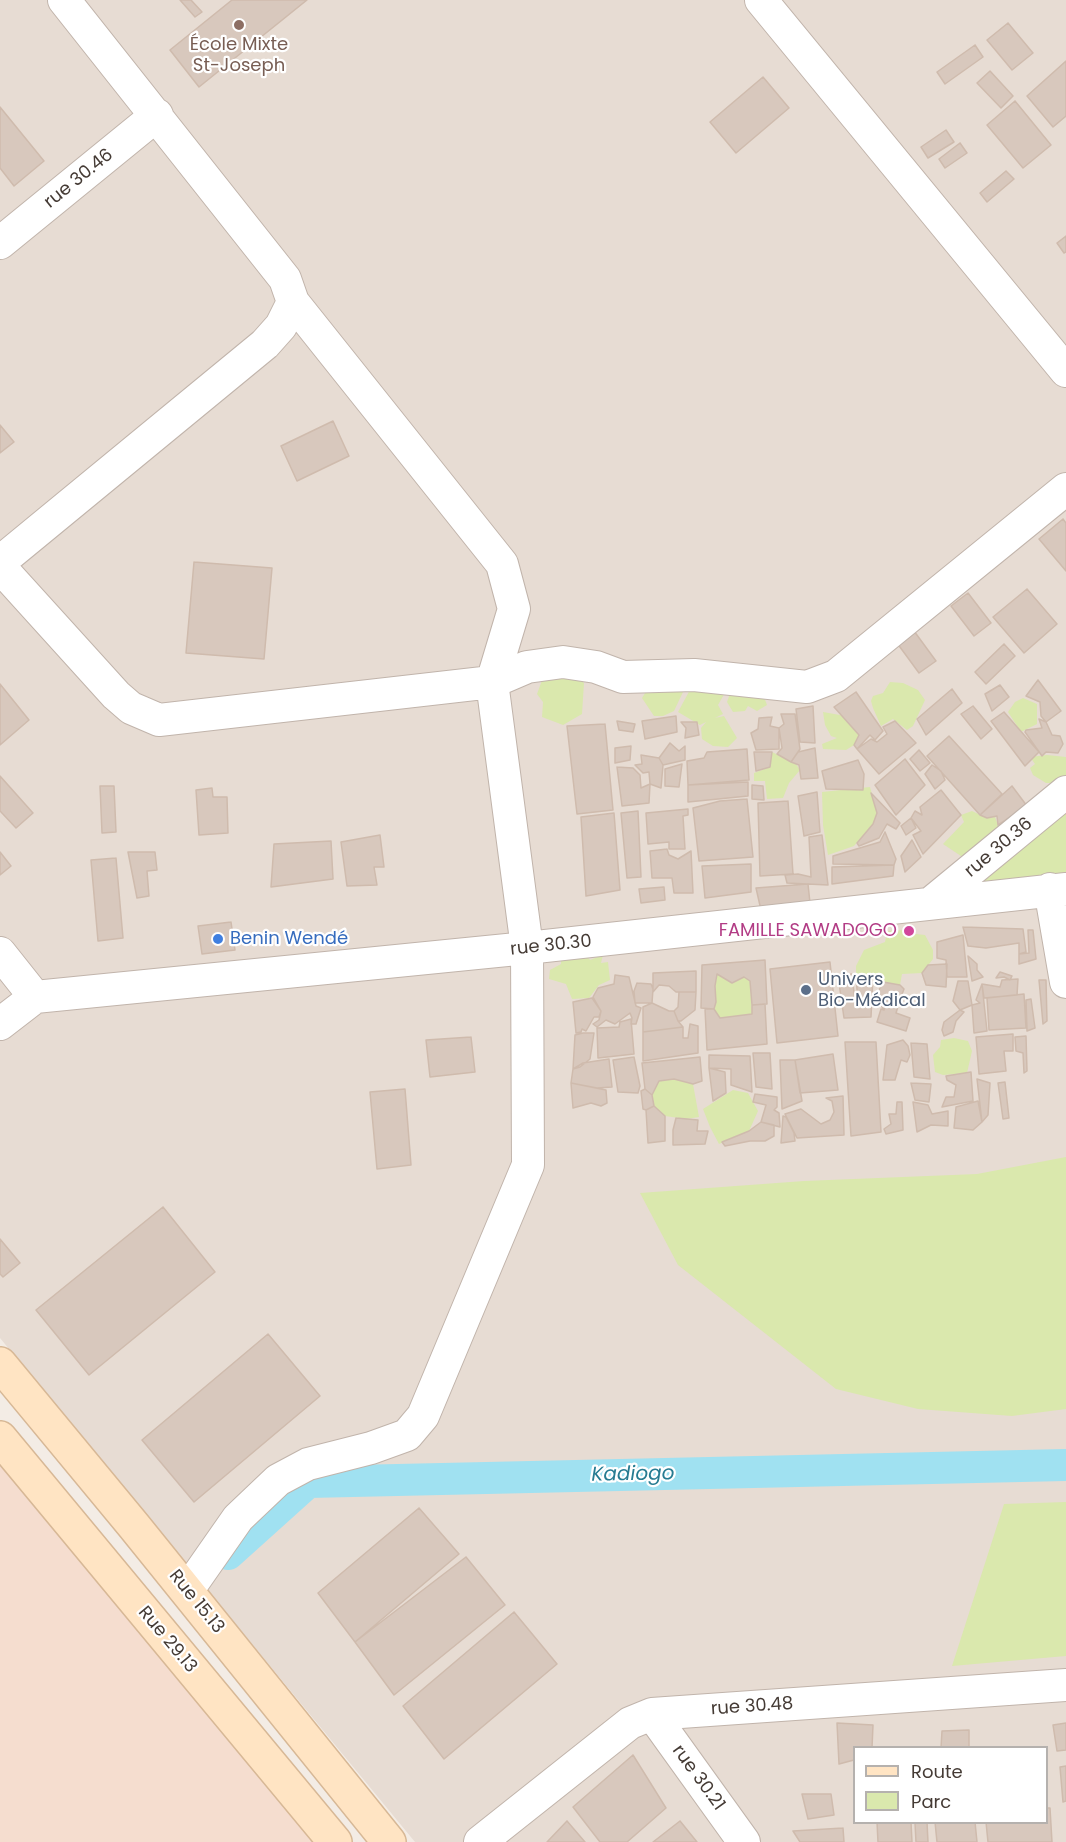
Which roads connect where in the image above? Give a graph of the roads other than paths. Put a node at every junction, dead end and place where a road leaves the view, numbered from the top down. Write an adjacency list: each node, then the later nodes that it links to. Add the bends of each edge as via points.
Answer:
1 (64, 0): 3 (street)
2 (761, 0): 6 (street)
3 (157, 115): 4 (street, rue 30.46); 5 (street, via 285,279)
4 (0, 243)
5 (293, 302): 8 (street, via 281,326 265,344); 9 (street, via 502,564 514,609)
6 (1066, 371)
7 (1066, 489): 9 (street, via 836,676 807,687 694,675 623,677 596,667 563,662 527,668)
8 (0, 565): 9 (street, via 116,695 132,708 159,720)
9 (492, 682): 13 (street)
10 (1066, 792): 12 (street, rue 30.36)
11 (1058, 889): 12 (street, rue 30.30); 15 (street)
12 (932, 903): 13 (street, rue 30.30)
13 (527, 948): 16 (street, rue 30.30); 20 (street, via 528,1165 423,1416 407,1435 308,1464 278,1480 238,1518)
14 (0, 953): 16 (street)
15 (1066, 982)
16 (35, 997): 17 (street)
17 (0, 1024)
18 (0, 1364): 20 (main road, Rue 15.13)
19 (0, 1438): 23 (main road, Rue 29.13)
20 (187, 1591): 24 (main road, Rue 15.13)
21 (1066, 1685): 22 (street, rue 30.48)
22 (652, 1714): 25 (street, rue 30.48, via 630,1724); 26 (street, rue 30.21)
23 (335, 1842)
24 (389, 1842)
25 (480, 1842)
26 (744, 1842)

